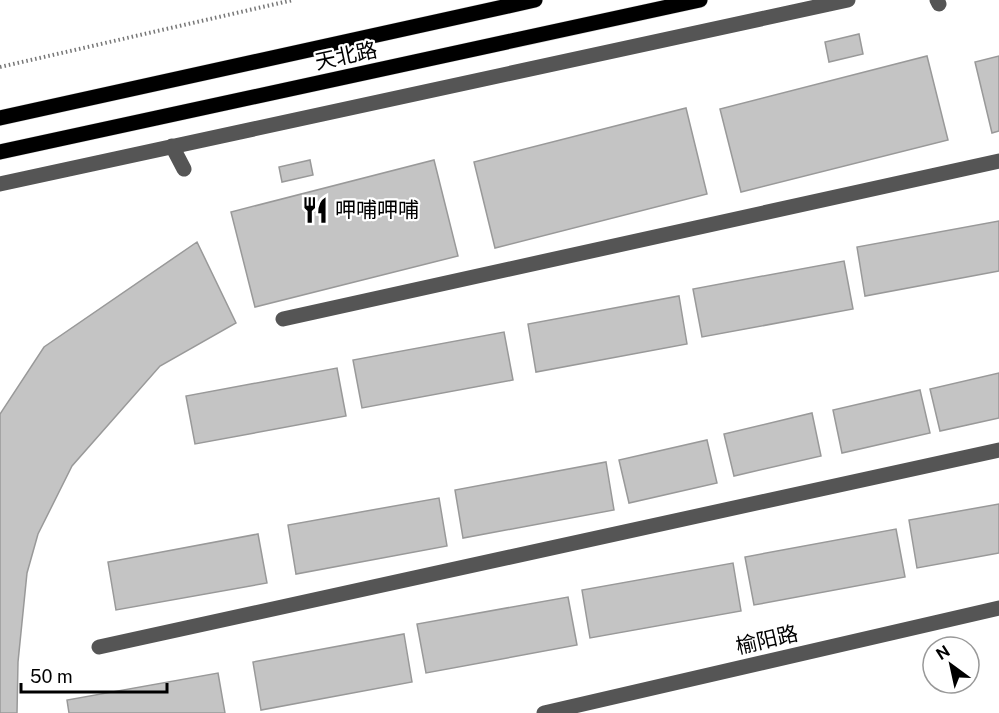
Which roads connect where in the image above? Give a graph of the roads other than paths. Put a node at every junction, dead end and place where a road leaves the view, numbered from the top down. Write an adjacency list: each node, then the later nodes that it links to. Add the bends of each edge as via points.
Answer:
1 (535, 0): 5 (main road, 天北路)
2 (700, 0): 7 (main road, 天北路)
3 (848, 0): 6 (street)
4 (0, 110): 5 (street)
5 (8, 116)
6 (172, 146): 9 (street); 10 (street)
7 (0, 152)
8 (999, 161): 11 (street)
9 (184, 169)
10 (0, 184)
11 (283, 319)
12 (999, 450): 14 (street)
13 (999, 608): 15 (street, 榆阳路)
14 (99, 647)
15 (544, 713)

